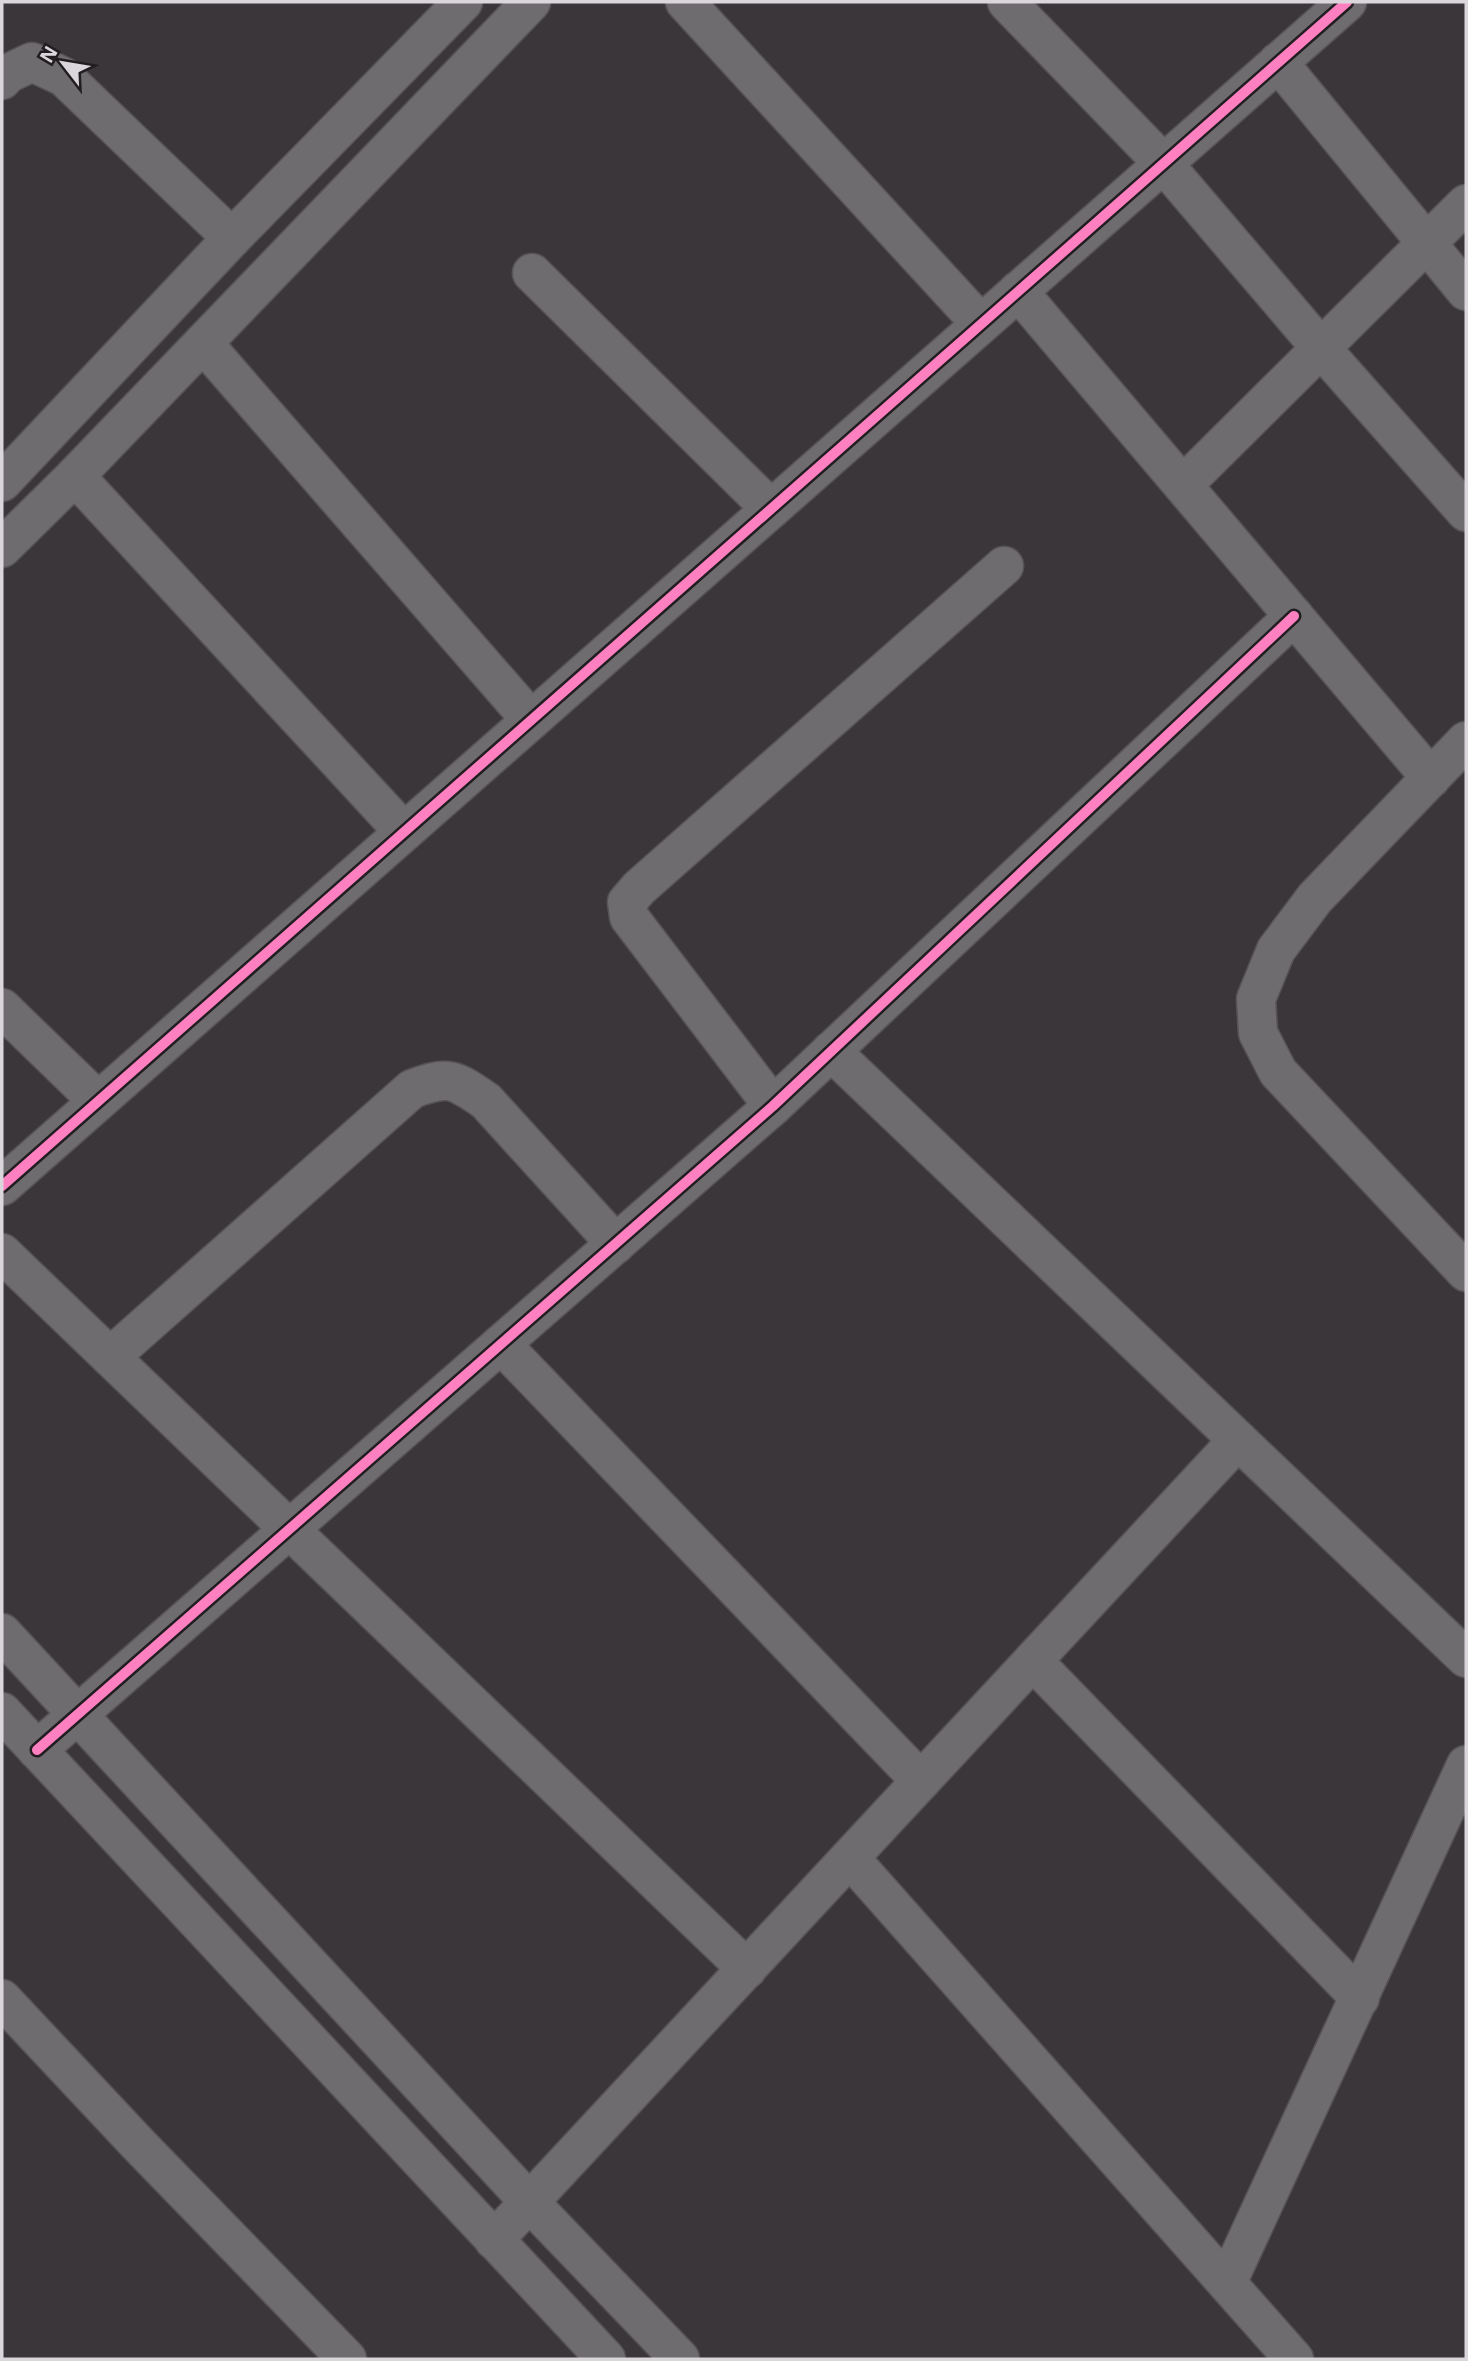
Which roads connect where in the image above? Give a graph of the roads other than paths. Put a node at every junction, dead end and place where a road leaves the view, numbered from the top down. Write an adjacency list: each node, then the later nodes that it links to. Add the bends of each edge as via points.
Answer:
1 (463, 2): 10 (street)
2 (531, 2): 16 (street)
3 (685, 2): 15 (street)
4 (1007, 2): 8 (street)
5 (1347, 2): 6 (street)
6 (1278, 62): 8 (street); 11 (street)
7 (2, 80): 10 (street, via 32,62 64,77)
8 (1163, 163): 13 (street); 17 (street)
9 (1466, 204): 11 (street)
10 (232, 238): 19 (street)
11 (1427, 243): 14 (street); 17 (street)
12 (532, 273): 21 (street)
13 (1018, 291): 15 (street); 20 (street)
14 (1466, 291)
15 (981, 324): 21 (street)
16 (203, 343): 18 (street); 27 (street)
17 (1320, 347): 20 (street); 22 (street)
18 (75, 476): 23 (street); 30 (street)
19 (2, 483): 23 (street)
20 (1182, 485): 26 (street)
21 (771, 509): 27 (street)
22 (1466, 512)
23 (32, 519): 24 (street)
24 (2, 548)
25 (1003, 566): 34 (street, via 627,902 629,917)
26 (1294, 616): 29 (street); 32 (street)
27 (531, 720): 30 (street)
28 (1466, 741): 29 (street)
29 (1431, 778): 38 (street, via 1315,898 1276,950 1256,999 1258,1033 1278,1072)
30 (404, 832): 33 (street)
31 (2, 1008): 33 (street)
32 (831, 1051): 34 (street); 41 (street)
33 (98, 1101): 35 (street)
34 (772, 1106): 36 (street)
35 (2, 1186)
36 (616, 1244): 39 (street); 40 (street, via 486,1101 463,1085 438,1079 412,1089)
37 (2, 1253): 40 (street)
38 (1466, 1272)
39 (501, 1344): 42 (street); 50 (street)
40 (110, 1357): 42 (street)
41 (1238, 1440): 44 (street); 45 (street)
42 (289, 1530): 47 (street); 52 (street)
43 (2, 1633): 47 (street)
44 (1466, 1658)
45 (1032, 1661): 50 (street); 53 (street)
46 (2, 1712): 48 (street)
47 (78, 1715): 48 (street); 55 (street)
48 (37, 1750): 56 (street)
49 (1466, 1765): 53 (street)
50 (921, 1781): 51 (street)
51 (850, 1858): 52 (street); 57 (street)
52 (747, 1969): 55 (street)
53 (1360, 1998): 57 (street)
54 (2, 1999): 58 (street)
55 (530, 2202): 56 (street); 60 (street)
56 (494, 2240): 59 (street)
57 (1227, 2283): 61 (street)
58 (347, 2359)
59 (606, 2359)
60 (680, 2359)
61 (1294, 2359)

